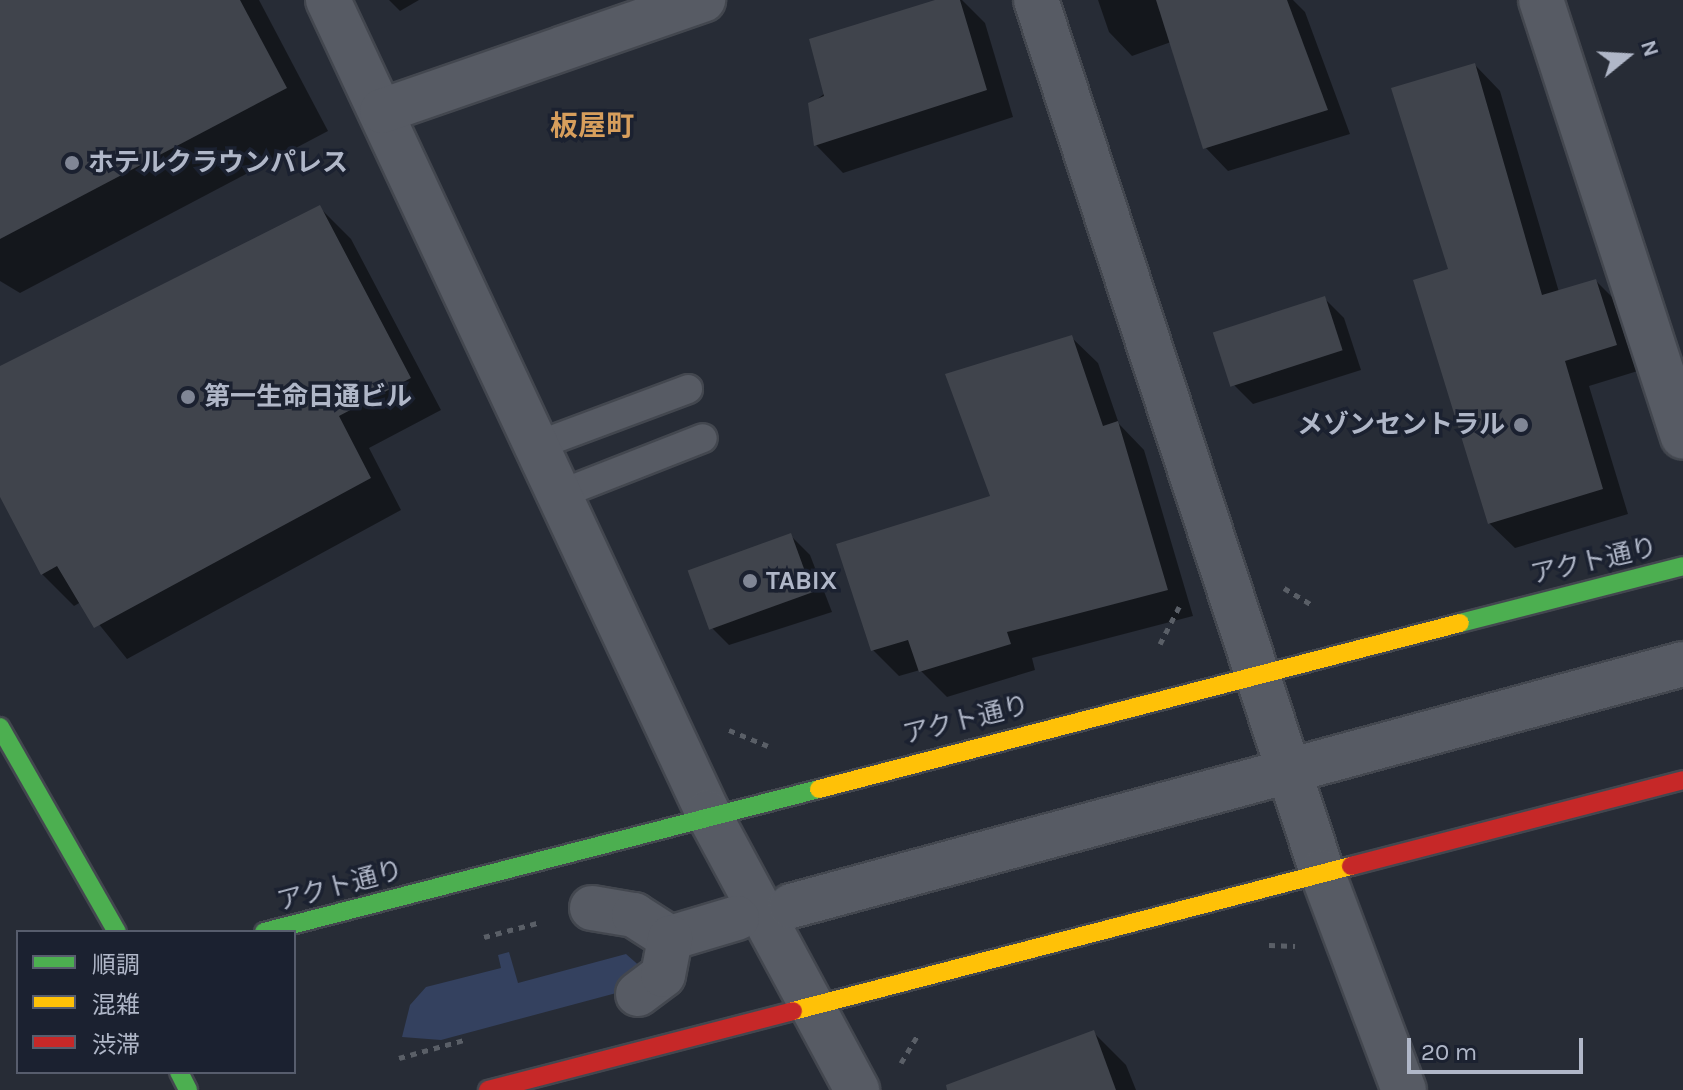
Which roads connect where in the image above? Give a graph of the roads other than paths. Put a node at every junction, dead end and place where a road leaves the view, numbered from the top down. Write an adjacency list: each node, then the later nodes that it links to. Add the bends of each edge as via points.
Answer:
1 (328, 0): 5 (street)
2 (703, 0): 5 (street)
3 (1036, 0): 13 (street)
4 (1541, 0): 7 (street)
5 (382, 111): 9 (street)
6 (688, 389): 9 (lane)
7 (1683, 437)
8 (703, 438): 10 (lane)
9 (541, 444): 10 (street)
10 (563, 493): 17 (street)
11 (1683, 566): 13 (street, アクト通り)
12 (1683, 664): 15 (street)
13 (1257, 671): 15 (street); 17 (street, アクト通り)
14 (0, 727): 22 (street)
15 (1289, 770): 18 (street); 19 (street)
16 (1683, 780): 18 (street)
17 (708, 813): 23 (street, アクト通り); 26 (street)
18 (1322, 872): 26 (street); 29 (street)
19 (791, 906)
20 (592, 908): 24 (street, via 634,915)
21 (737, 918): 24 (street)
22 (116, 930)
23 (271, 930)
24 (670, 938): 25 (street, via 663,975)
25 (638, 994)
26 (816, 1009): 27 (street); 28 (street)
27 (488, 1090)
28 (857, 1090)
29 (1404, 1090)

